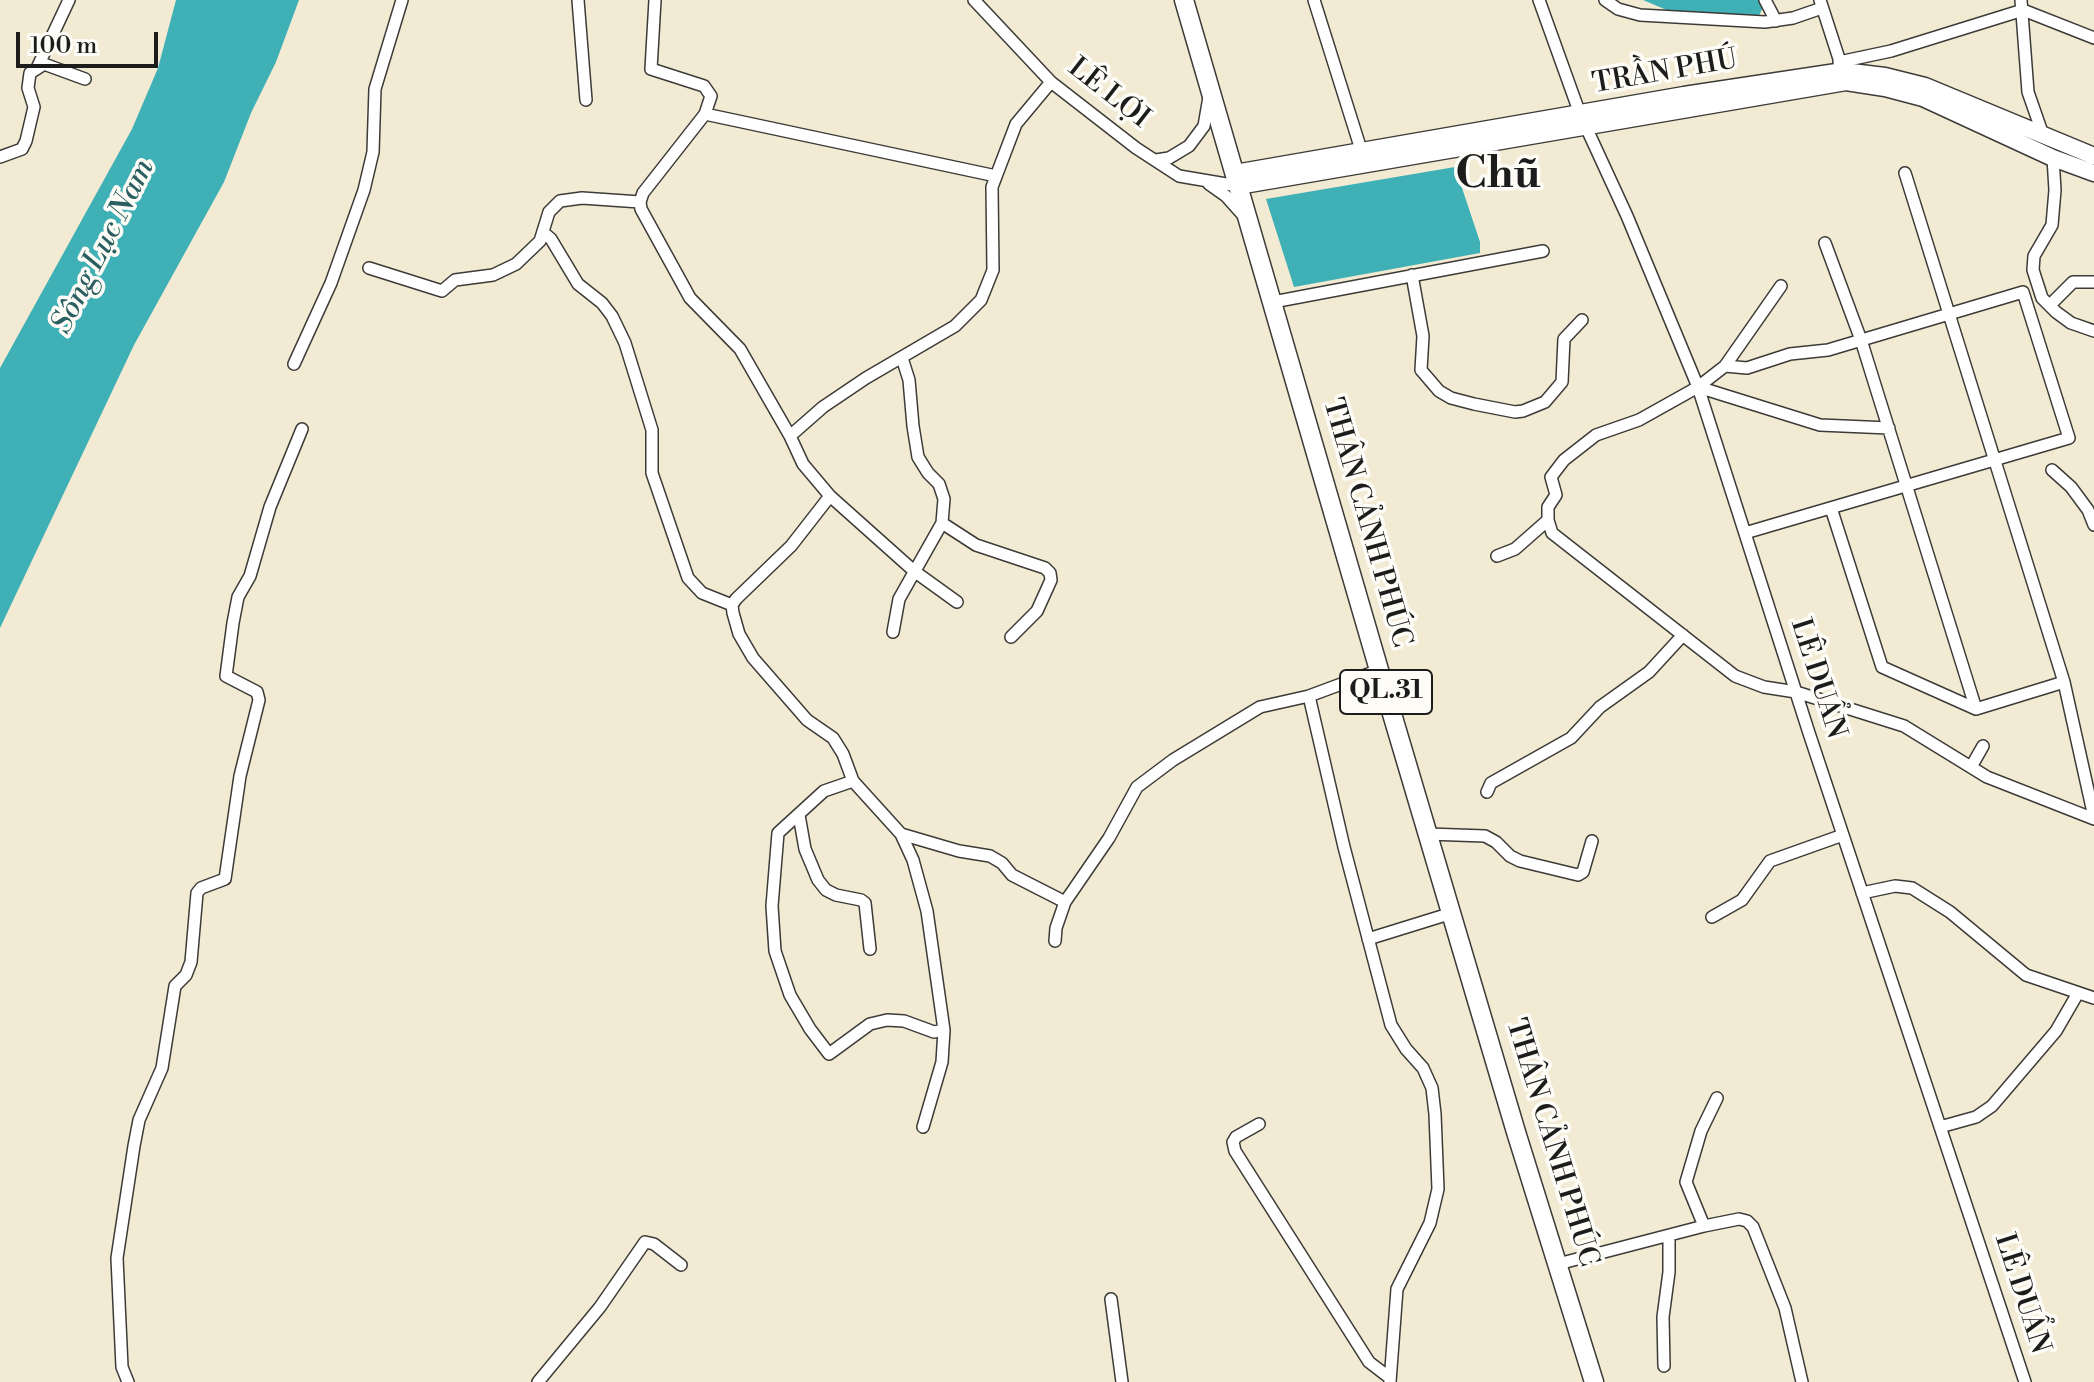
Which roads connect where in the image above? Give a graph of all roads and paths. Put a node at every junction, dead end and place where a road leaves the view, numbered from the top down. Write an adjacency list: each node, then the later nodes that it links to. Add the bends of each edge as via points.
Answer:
1 (69, 0): 16 (street)
2 (402, 0): 52 (street, via 375,89 373,152 364,190 331,283)
3 (578, 0): 22 (street)
4 (655, 0): 23 (street, via 651,69 707,88 711,96)
5 (974, 0): 19 (street, LÊ LỢI)
6 (1184, 0): 21 (highway, THÂN CẢNH PHÚC / QL.31)
7 (1314, 0): 29 (street)
8 (1539, 0): 24 (street, LÊ DUẨN)
9 (1605, 0): 13 (street, via 1640,15)
10 (1765, 0): 13 (street)
11 (1821, 4): 13 (street); 17 (street)
12 (2022, 5): 14 (street); 15 (street, TRẦN PHÚ); 25 (street, via 2028,92)
13 (1776, 21)
14 (2094, 38)
15 (1891, 51): 17 (street, TRẦN PHÚ); 20 (street)
16 (38, 66): 18 (street); 27 (street, via 28,79 34,107 26,141 22,149)
17 (1843, 72): 20 (main road, TRẦN PHÚ); 24 (main road, TRẦN PHÚ)
18 (85, 79)
19 (1051, 82): 30 (street, LÊ LỢI); 33 (street, via 1016,124)
20 (1885, 82): 25 (main road, TRẦN PHÚ, via 1925,86); 28 (main road, TRẦN PHÚ)
21 (1210, 89): 30 (street, via 1204,126 1197,136 1169,158); 34 (highway, THÂN CẢNH PHÚC / QL.31)
22 (586, 100)
23 (705, 114): 33 (street); 36 (street)
24 (1583, 120): 29 (main road, TRẦN PHÚ); 54 (street, LÊ DUẨN)
25 (2043, 135): 26 (main road, TRẦN PHÚ)
26 (2094, 156)
27 (0, 157)
28 (2053, 158): 32 (main road, TRẦN PHÚ); 46 (street, via 2052,225 2032,264 2042,298)
29 (1364, 159): 34 (main road, TRẦN PHÚ)
30 (1156, 160): 35 (street, LÊ LỢI, via 1179,176)
31 (1905, 173): 47 (street)
32 (2094, 173)
33 (996, 176): 51 (street, via 993,270 981,300 955,326)
34 (1237, 180): 35 (street); 37 (highway, THÂN CẢNH PHÚC / QL.31)
35 (1205, 182): 37 (street, LÊ LỢI)
36 (640, 202): 38 (street, via 560,201 549,212); 57 (street, via 690,298 740,349)
37 (1249, 221): 45 (highway, THÂN CẢNH PHÚC / QL.31)
38 (544, 233): 41 (street, via 507,270 455,280 442,291); 70 (street, via 578,284 612,316 625,343 652,430 652,473 688,578 702,593)
39 (1825, 243): 50 (street)
40 (1543, 251): 42 (street)
41 (369, 268)
42 (1412, 275): 45 (street); 48 (street, via 1423,336 1421,370 1451,398 1515,412 1545,402 1564,375 1564,339)
43 (2094, 282): 46 (street, via 2073,282)
44 (1781, 286): 53 (street)
45 (1273, 302): 74 (highway, THÂN CẢNH PHÚC / QL.31)
46 (2050, 305): 49 (street, via 2071,323)
47 (1949, 314): 50 (street); 58 (street); 58 (street, via 2023,292 2069,438)
48 (1582, 320)
49 (2094, 331)
50 (1861, 340): 53 (street, via 1747,368); 55 (street)
51 (902, 358): 57 (street, via 823,407); 64 (street, via 918,457 939,484)
52 (294, 364)
53 (1725, 366): 54 (street)
54 (1698, 387): 55 (street, via 1820,425); 63 (street, via 1650,415 1596,435 1564,460 1551,477 1556,495); 66 (street, LÊ DUẨN)
55 (1889, 428): 60 (street)
56 (302, 429): 110 (street, via 270,507 233,623 225,674 257,692 259,700 240,776 225,879 197,893 191,962 175,986 162,1068 139,1120 134,1146 117,1258 122,1367)
57 (790, 436): 61 (street, via 803,464)
58 (1995, 461): 60 (street); 75 (street)
59 (2052, 470): 65 (street, via 2071,487)
60 (1907, 485): 62 (street); 78 (street)
61 (830, 496): 68 (street); 70 (street, via 791,546)
62 (1831, 508): 66 (street); 78 (street, via 1882,667)
63 (1548, 520): 67 (street, via 1515,549); 72 (street, via 1552,533)
64 (942, 523): 68 (street); 73 (street, via 976,545 1050,573 1037,611)
65 (2094, 525)
66 (1745, 533): 76 (street, LÊ DUẨN)
67 (1497, 556)
68 (914, 571): 69 (street); 71 (street, via 899,599)
69 (957, 602)
70 (732, 605): 81 (street, via 739,634 753,658 807,720 833,738)
71 (893, 632)
72 (1683, 635): 76 (street, via 1735,676); 82 (street, via 1649,672 1600,707 1571,738 1491,783)
73 (1011, 637)
74 (1379, 670): 77 (street); 86 (highway, THÂN CẢNH PHÚC / QL.31)
75 (2064, 682): 78 (street); 84 (street)
76 (1796, 692): 80 (street, via 1904,726); 87 (street, LÊ DUẨN)
77 (1309, 696): 90 (street, via 1260,707 1137,787); 93 (street)
78 (1976, 709)
79 (1983, 746): 80 (street)
80 (1971, 767): 84 (street, via 2023,793)
81 (853, 781): 83 (street, via 824,791); 85 (street)
82 (1487, 792)
83 (799, 815): 95 (street, via 818,880 836,895 865,903); 98 (street, via 776,841 773,933 790,995 810,1029 829,1054 870,1024 887,1020)
84 (2094, 818)
85 (901, 834): 90 (street, via 990,856 1012,875); 98 (street, via 927,911)
86 (1428, 834): 88 (street, via 1485,836 1520,861 1578,875); 91 (highway, THÂN CẢNH PHÚC / QL.31)
87 (1843, 835): 89 (street, LÊ DUẨN); 92 (street, via 1770,861 1742,900)
88 (1592, 841)
89 (1862, 893): 96 (street, via 1912,888 2026,975); 102 (street, LÊ DUẨN)
90 (1065, 902): 94 (street)
91 (1452, 913): 93 (street); 105 (highway, THÂN CẢNH PHÚC / QL.31)
92 (1712, 917)
93 (1368, 939): 109 (street, via 1391,1025 1432,1088 1438,1144 1438,1189 1430,1223 1397,1289)
94 (1055, 941)
95 (870, 949)
96 (2078, 993): 97 (street); 102 (street, via 2056,1031 1992,1106 1976,1117)
97 (2094, 998)
98 (944, 1030): 101 (street, via 942,1062)
99 (1717, 1098): 103 (street, via 1686,1182)
100 (1259, 1124): 109 (street, via 1236,1137 1235,1151 1369,1362)
101 (923, 1127)
102 (1940, 1127): 115 (street, LÊ DUẨN)
103 (1704, 1226): 104 (street); 114 (street, via 1739,1219 1753,1227 1785,1308)
104 (1669, 1235): 105 (street); 108 (street)
105 (1558, 1264): 113 (highway, THÂN CẢNH PHÚC / QL.31)
106 (681, 1265): 111 (street, via 645,1242)
107 (1111, 1299): 112 (street)
108 (1664, 1366)
109 (1390, 1380)
110 (128, 1382)
111 (538, 1382)
112 (1122, 1382)
113 (1594, 1382)
114 (1802, 1382)
115 (2025, 1382)

